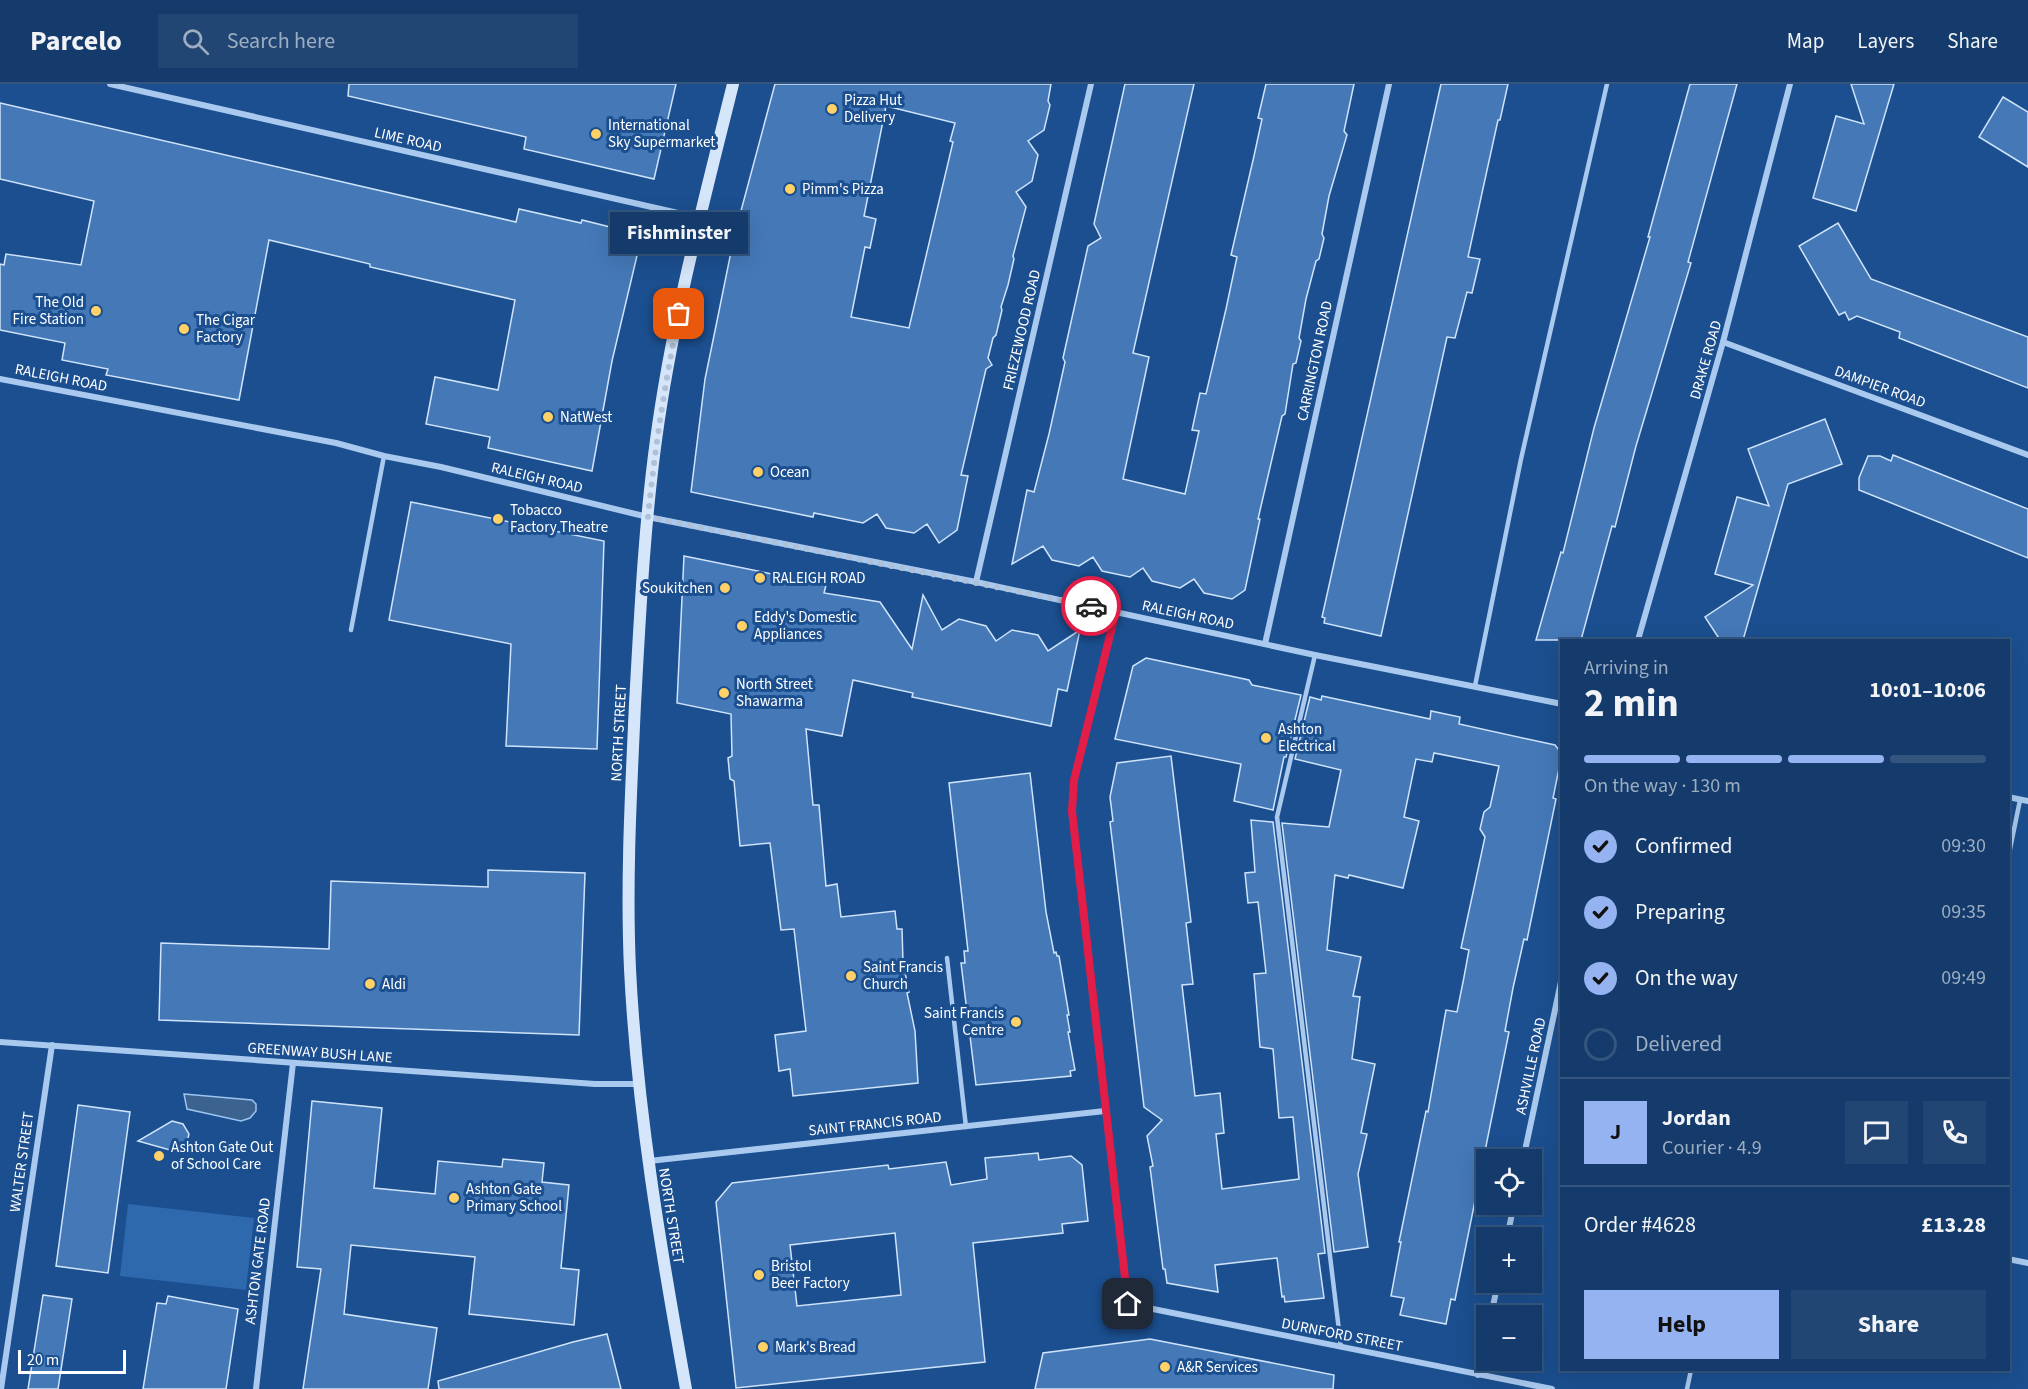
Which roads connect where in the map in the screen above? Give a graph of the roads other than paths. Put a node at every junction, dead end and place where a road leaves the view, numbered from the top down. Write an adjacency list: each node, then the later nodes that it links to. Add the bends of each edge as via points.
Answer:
1 (110, 84): 7 (street, LIME ROAD)
2 (733, 84): 7 (main road, NORTH STREET)
3 (1091, 84): 13 (street, FRIEZEWOOD ROAD)
4 (1389, 84): 17 (street, CARRINGTON ROAD)
5 (1607, 84): 19 (lane, via 1521,459)
6 (1790, 84): 8 (street, DRAKE ROAD)
7 (700, 218): 12 (main road, NORTH STREET, via 666,374)
8 (1723, 342): 10 (street, DAMPIER ROAD); 16 (street, DRAKE ROAD)
9 (0, 379): 11 (street, RALEIGH ROAD, via 336,443)
10 (2028, 455)
11 (384, 456): 12 (street, RALEIGH ROAD); 15 (lane)
12 (648, 517): 13 (street, RALEIGH ROAD); 30 (main road, NORTH STREET, via 629,832 630,968)
13 (976, 582): 14 (street, RALEIGH ROAD)
14 (1116, 611): 17 (street, RALEIGH ROAD); 31 (street, via 1072,797)
15 (351, 630)
16 (1638, 639)
17 (1265, 644): 18 (street, RALEIGH ROAD)
18 (1315, 654): 19 (street, RALEIGH ROAD); 37 (lane, via 1277,817)
19 (1475, 686): 20 (street, RALEIGH ROAD)
20 (1560, 704)
21 (2010, 798): 22 (street)
22 (2020, 800): 23 (street); 24 (lane)
23 (2028, 801)
24 (2010, 849)
25 (947, 958): 32 (lane)
26 (1560, 986): 33 (street, ASHVILLE ROAD)
27 (0, 1042): 28 (street, GREENWAY BUSH LANE)
28 (51, 1045): 29 (street, GREENWAY BUSH LANE); 41 (street, WALTER STREET)
29 (293, 1063): 30 (street, GREENWAY BUSH LANE); 42 (street, ASHTON GATE ROAD)
30 (639, 1084): 34 (main road, NORTH STREET)
31 (1105, 1111): 32 (street, SAINT FRANCIS ROAD); 37 (street, DURNFORD STREET, via 1128,1304)
32 (966, 1126): 34 (street, SAINT FRANCIS ROAD)
33 (1525, 1149)
34 (648, 1161): 43 (main road, NORTH STREET)
35 (2010, 1259): 36 (street)
36 (2028, 1263)
37 (1341, 1347): 40 (street, DURNFORD STREET)
38 (1479, 1371): 40 (street)
39 (1691, 1371): 45 (lane)
40 (1478, 1375): 44 (street, DURNFORD STREET)
41 (1, 1389)
42 (256, 1389)
43 (686, 1389)
44 (1552, 1389)
45 (1687, 1389)

